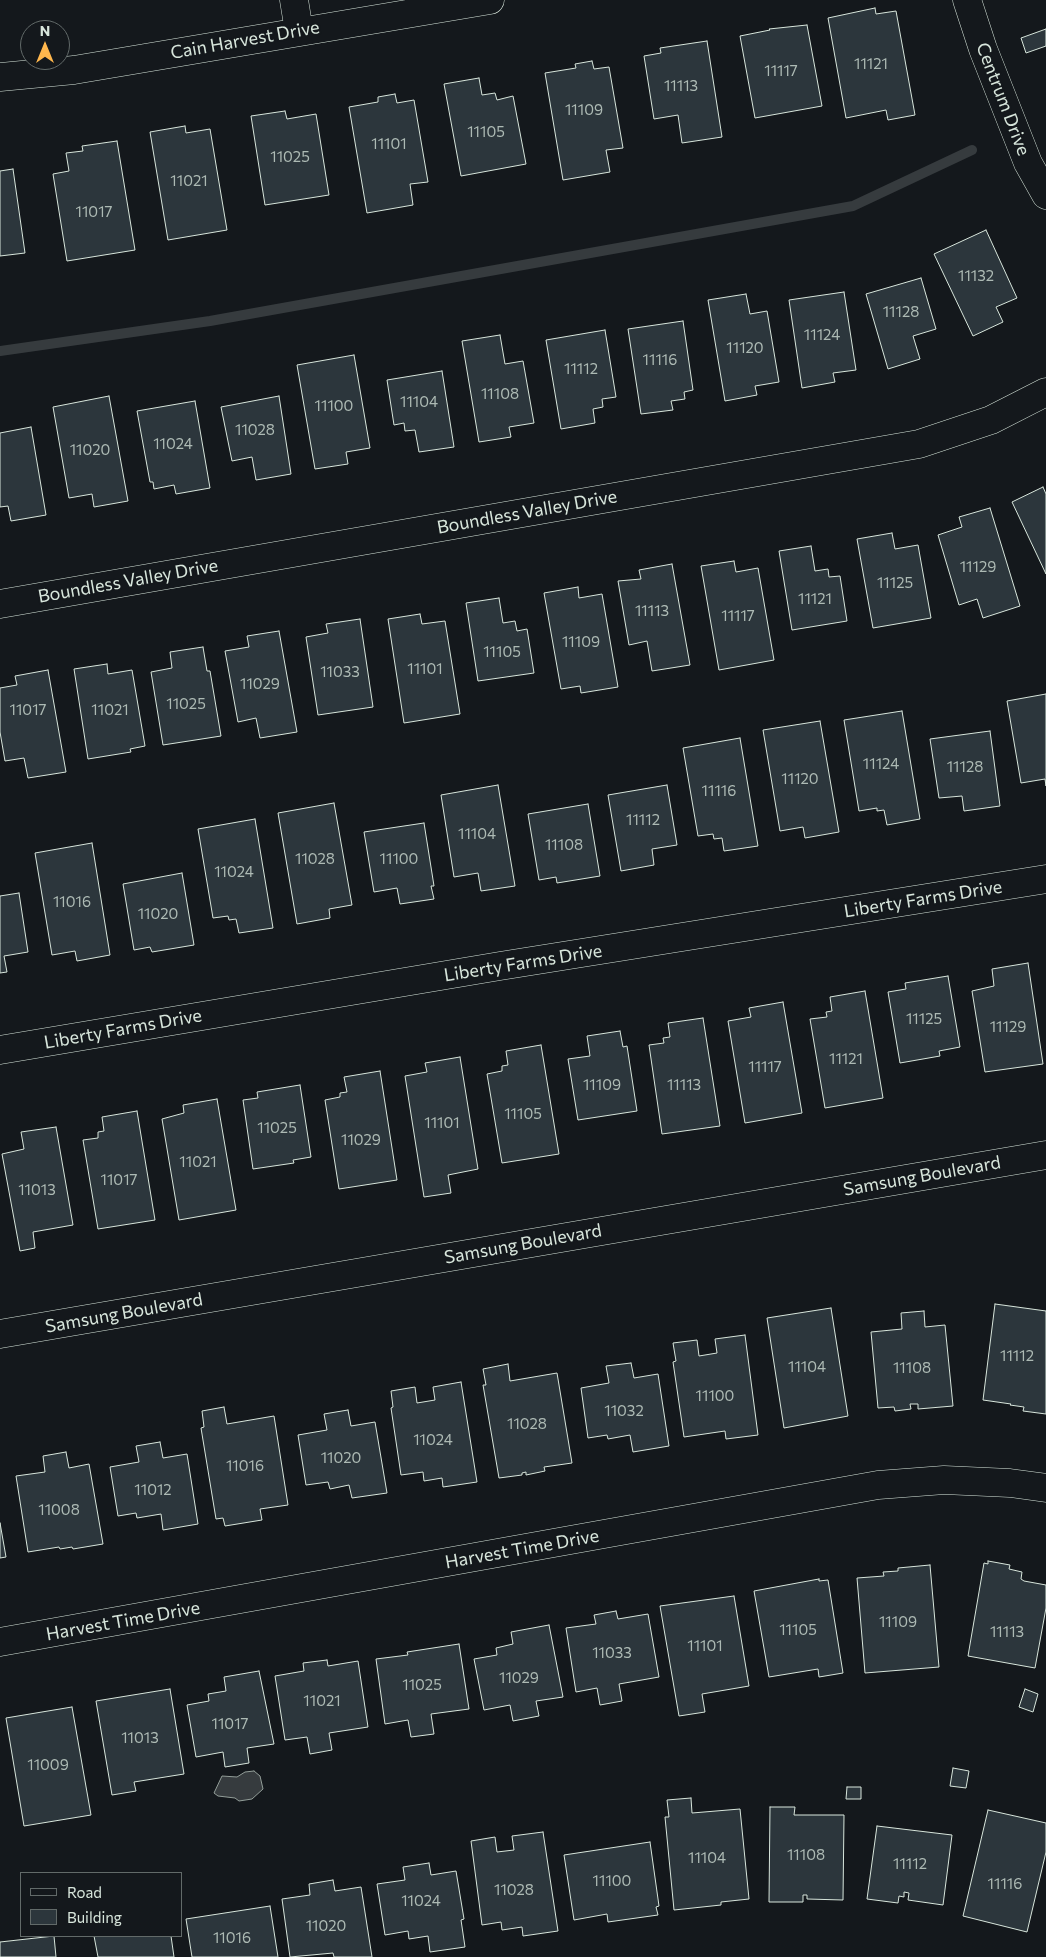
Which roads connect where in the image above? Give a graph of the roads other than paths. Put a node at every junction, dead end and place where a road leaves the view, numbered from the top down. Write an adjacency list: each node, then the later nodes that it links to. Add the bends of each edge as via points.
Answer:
1 (294, 0): 4 (street)
2 (490, 0): 4 (street, Cain Harvest Drive)
3 (967, 0): 6 (street, Centrum Drive, via 983,50 1028,163)
4 (299, 31): 5 (street, Cain Harvest Drive, via 74,70)
5 (0, 78)
6 (1046, 195)
7 (1046, 392): 8 (street, Boundless Valley Drive, via 991,420 919,444)
8 (0, 604)
9 (1046, 879): 10 (street, Liberty Farms Drive)
10 (0, 1050)
11 (1046, 1155): 12 (street, Samsung Boulevard)
12 (0, 1334)
13 (1046, 1488): 14 (street, Harvest Time Drive, via 944,1480 878,1485)
14 (0, 1642)

